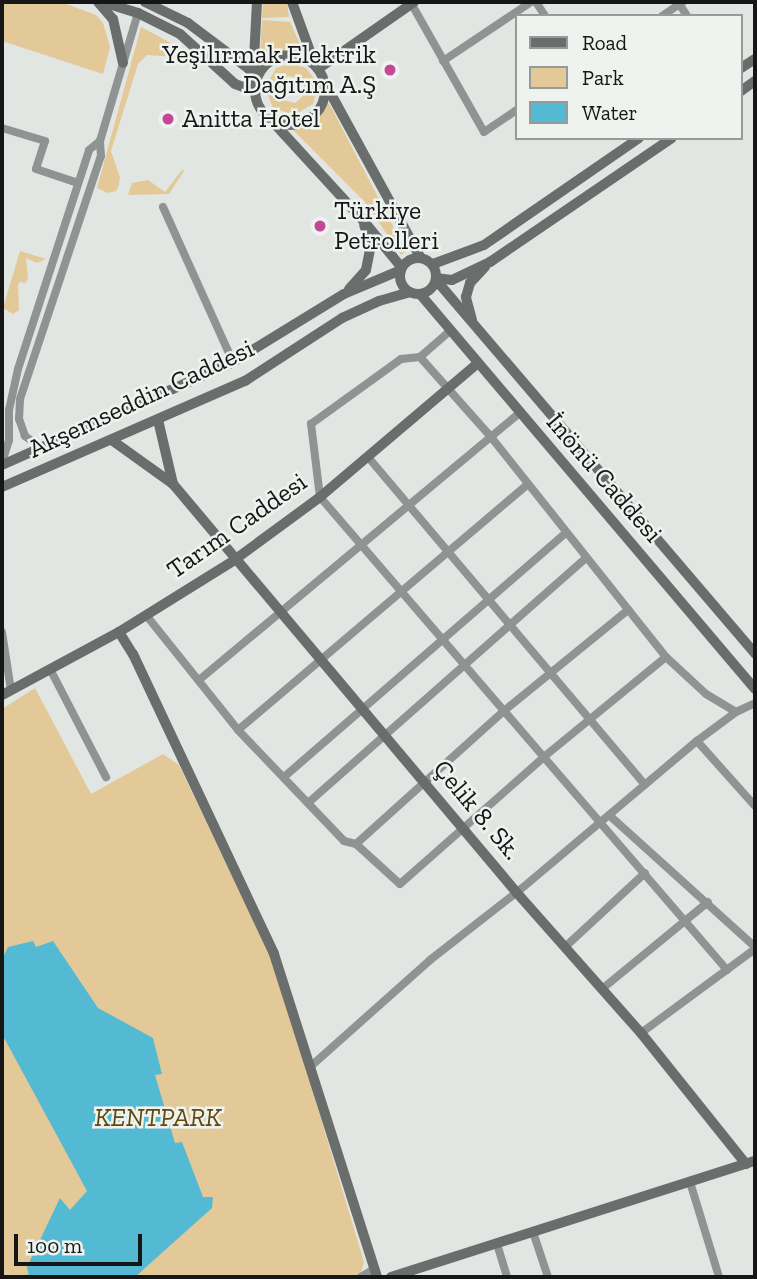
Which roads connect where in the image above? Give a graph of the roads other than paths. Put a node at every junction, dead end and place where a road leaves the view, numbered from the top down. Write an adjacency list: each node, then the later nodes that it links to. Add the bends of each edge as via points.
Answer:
1 (100, 2): 8 (main road); 11 (main road, via 113,19)
2 (145, 2): 13 (main road, via 188,23 249,69)
3 (257, 2): 13 (main road)
4 (292, 2): 12 (main road)
5 (533, 2): 10 (street)
6 (412, 3): 10 (street); 12 (main road)
7 (680, 3): 9 (street)
8 (138, 13): 11 (street); 13 (main road, via 180,34 235,84)
9 (665, 14)
10 (443, 61): 15 (street, via 484,132)
11 (124, 63): 20 (street)
12 (316, 67): 13 (main road, via 296,55 284,55 265,64); 14 (main road)
13 (256, 81): 16 (main road, via 256,102)
14 (324, 83): 16 (main road, via 325,94 314,115 294,125); 24 (main road)
15 (516, 111)
16 (271, 120): 23 (main road)
17 (2, 128): 21 (street, via 44,141 36,169)
18 (632, 140): 26 (main road, via 484,245)
19 (669, 140): 25 (main road)
20 (100, 141): 21 (street, via 89,150); 41 (street, via 101,156 20,399 19,419 25,436)
21 (78, 183): 43 (street, via 19,369)
22 (163, 207): 34 (street)
23 (362, 219): 27 (main road); 30 (main road, via 371,245 366,270)
24 (420, 257): 26 (main road); 27 (main road, via 410,259)
25 (490, 262): 28 (main road, via 452,280); 31 (main road, via 470,283 466,297)
26 (433, 264): 28 (main road)
27 (401, 269): 29 (main road, via 402,285); 30 (main road, Akşemseddin Caddesi)
28 (436, 279): 29 (main road, via 430,289); 31 (main road, İnönü Caddesi)
29 (415, 293): 32 (main road, İnönü Caddesi); 38 (main road, Akşemseddin Caddesi, via 342,318 246,381)
30 (344, 294): 34 (main road, Akşemseddin Caddesi)
31 (472, 323): 63 (main road, İnönü Caddesi)
32 (450, 331): 33 (street); 35 (main road, İnönü Caddesi)
33 (420, 357): 36 (street); 47 (street, via 401,359 311,424)
34 (233, 362): 41 (main road, Akşemseddin Caddesi)
35 (477, 365): 36 (main road, Tarım Caddesi); 37 (main road, İnönü Caddesi)
36 (451, 388): 39 (street); 42 (main road, Tarım Caddesi)
37 (519, 414): 39 (street); 70 (main road, İnönü Caddesi)
38 (158, 420): 40 (main road, Akşemseddin Caddesi); 44 (main road)
39 (491, 437): 45 (street); 48 (street)
40 (113, 441): 44 (main road); 46 (main road, Akşemseddin Caddesi)
41 (42, 448): 43 (main road, Akşemseddin Caddesi)
42 (368, 457): 47 (main road, Tarım Caddesi); 48 (street)
43 (2, 464)
44 (173, 484): 52 (main road, Çelik 8. Sk.)
45 (527, 485): 49 (street); 51 (street)
46 (2, 488)
47 (320, 497): 50 (street); 52 (main road, Tarım Caddesi)
48 (407, 506): 50 (street); 51 (street)
49 (566, 533): 53 (street); 55 (street)
50 (362, 544): 54 (street); 57 (street)
51 (447, 554): 54 (street); 55 (street)
52 (236, 559): 57 (main road, Çelik 8. Sk.); 58 (main road, Tarım Caddesi)
53 (585, 559): 56 (street); 59 (street)
54 (403, 592): 62 (street); 65 (street)
55 (487, 600): 59 (street); 62 (street)
56 (628, 610): 64 (street); 68 (street)
57 (280, 611): 65 (main road, Çelik 8. Sk.); 69 (street)
58 (146, 615): 61 (main road, Tarım Caddesi); 69 (street)
59 (510, 626): 66 (street); 68 (street)
60 (2, 632): 71 (street)
61 (119, 632): 67 (main road, Tarım Caddesi); 100 (main road, via 274,954)
62 (443, 638): 66 (street); 73 (street)
63 (755, 654)
64 (666, 657): 75 (street, via 706,694); 76 (street)
65 (319, 658): 73 (main road, Çelik 8. Sk.); 77 (street)
66 (466, 665): 74 (street); 78 (street)
67 (50, 668): 71 (main road, Tarım Caddesi); 82 (street)
68 (551, 672): 74 (street); 76 (street)
69 (199, 680): 77 (street)
70 (755, 689)
71 (6, 692)
72 (755, 703): 75 (street)
73 (361, 708): 78 (main road, Çelik 8. Sk.); 81 (street)
74 (505, 710): 80 (street); 83 (street)
75 (736, 712): 79 (street)
76 (591, 718): 80 (street); 84 (street)
77 (238, 730): 81 (street)
78 (385, 736): 83 (main road, Çelik 8. Sk.); 85 (street)
79 (697, 741): 84 (street); 86 (street)
80 (545, 756): 88 (street); 89 (street)
81 (284, 776): 85 (street)
82 (106, 777)
83 (423, 781): 89 (main road, Çelik 8. Sk.); 90 (street)
84 (645, 785): 87 (street)
85 (308, 803): 90 (street, via 344,841)
86 (755, 806)
87 (609, 815): 88 (street); 93 (street)
88 (601, 821): 91 (street); 92 (street)
89 (464, 830): 90 (street, via 400,884); 92 (main road, Çelik 8. Sk.)
90 (356, 844)
91 (645, 873): 94 (street); 95 (street)
92 (517, 893): 95 (main road, Çelik 8. Sk.); 100 (street, via 430,960)
93 (708, 902): 94 (street); 96 (street)
94 (686, 922): 97 (street); 98 (street)
95 (565, 947): 98 (main road, Çelik 8. Sk.)
96 (755, 948): 97 (street)
97 (727, 970): 99 (street)
98 (602, 989): 99 (main road, Çelik 8. Sk.)
99 (641, 1033): 101 (main road, Çelik 8. Sk.)
100 (310, 1067): 105 (main road)
101 (750, 1163): 102 (main road)
102 (690, 1182): 103 (main road); 110 (street)
103 (533, 1232): 104 (main road); 109 (street)
104 (497, 1244): 107 (main road); 108 (street)
105 (375, 1273): 106 (street)
106 (361, 1277)
107 (391, 1277)
108 (507, 1277)
109 (548, 1277)
110 (719, 1277)

